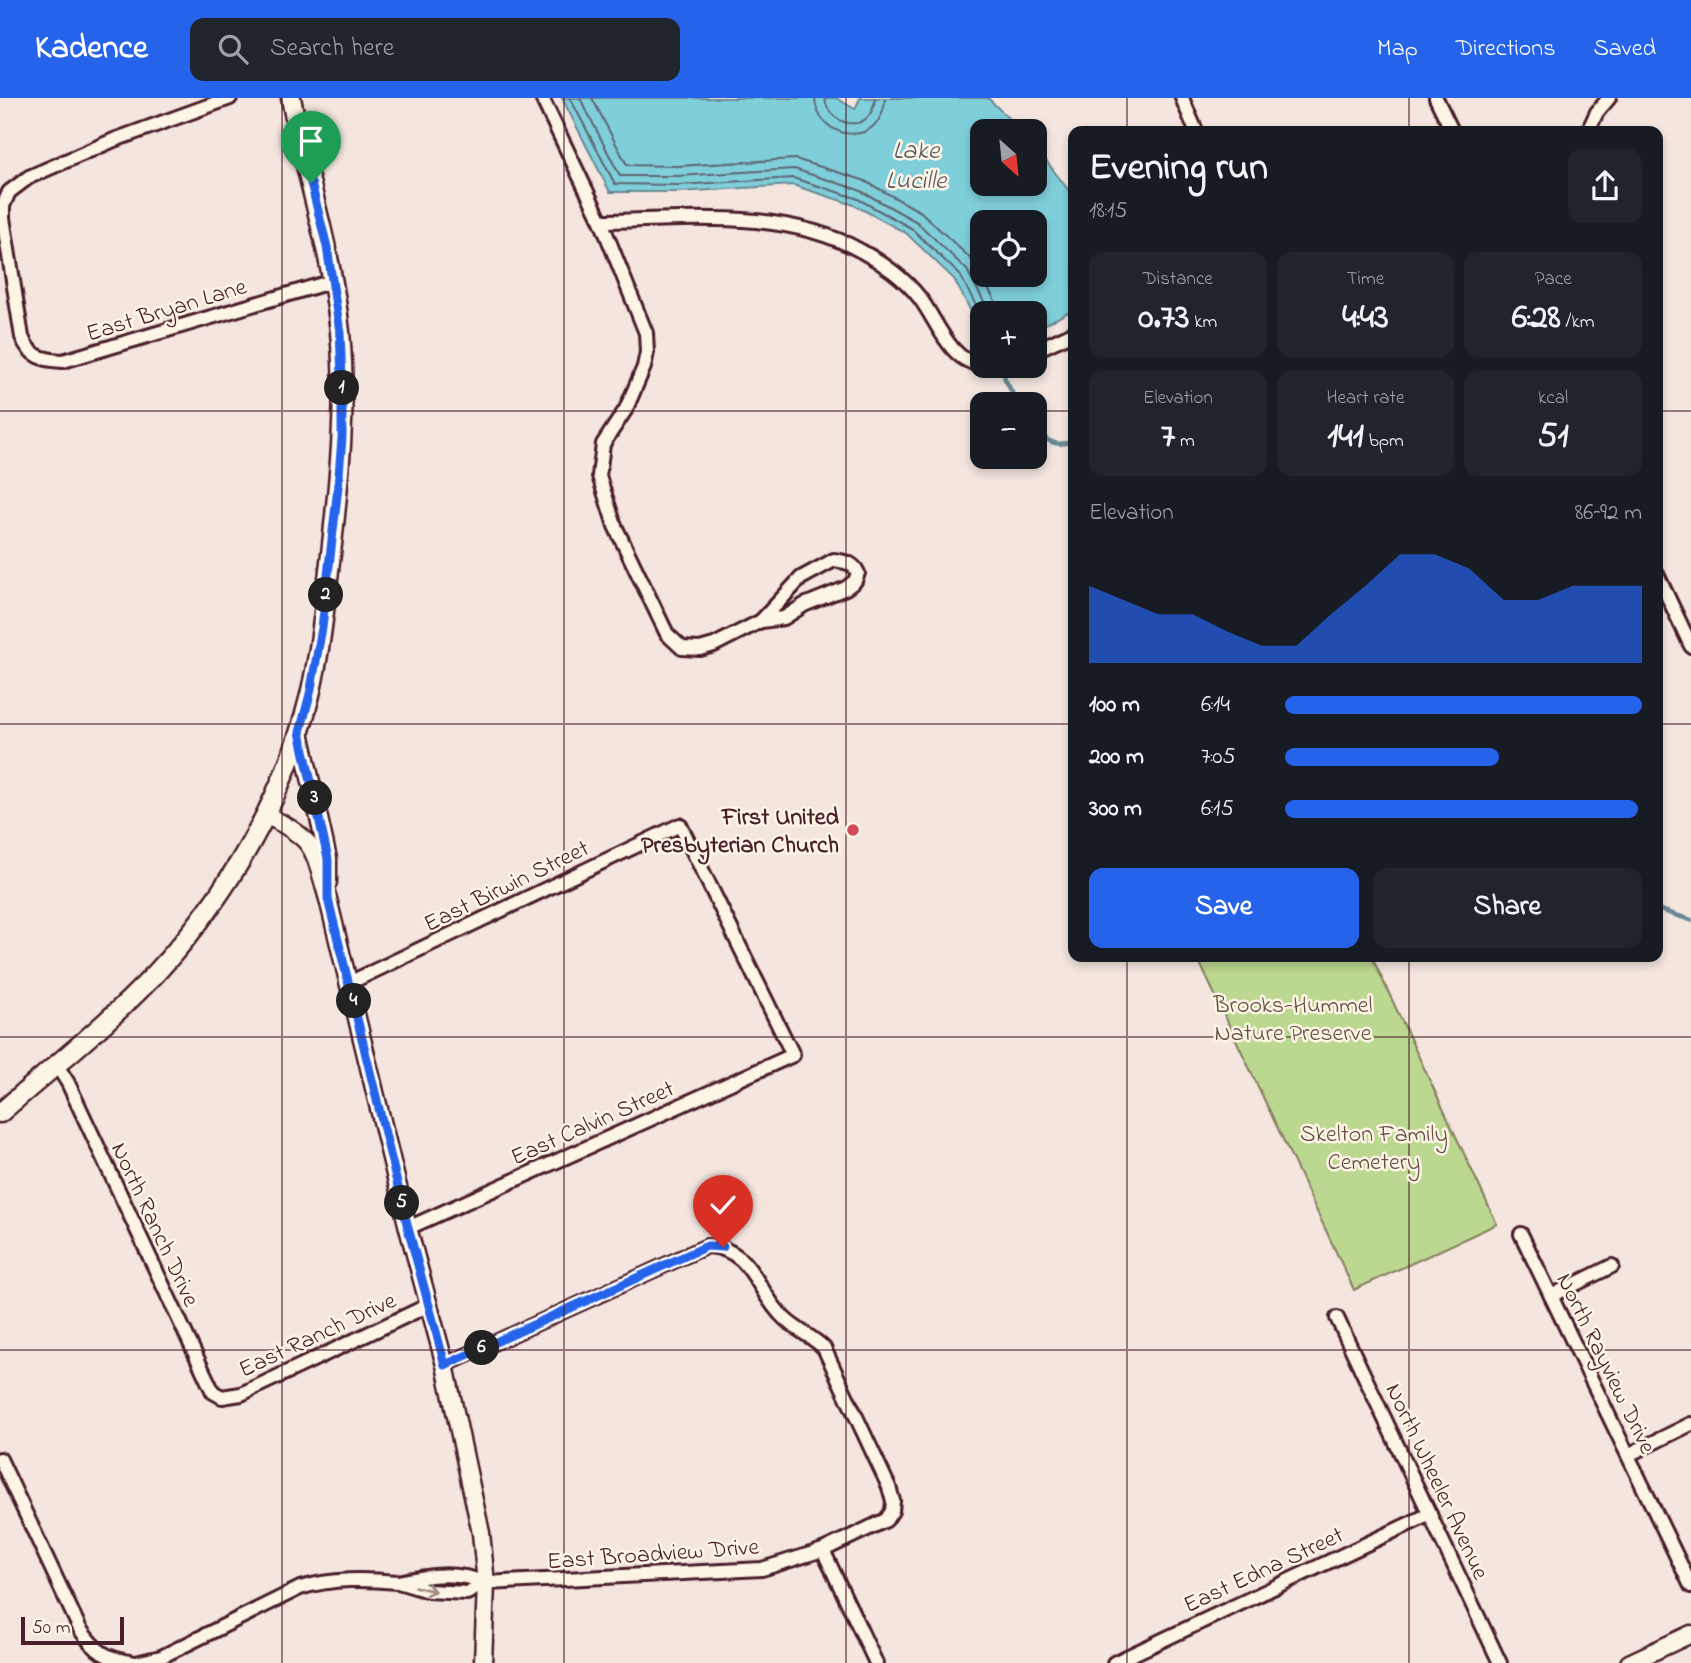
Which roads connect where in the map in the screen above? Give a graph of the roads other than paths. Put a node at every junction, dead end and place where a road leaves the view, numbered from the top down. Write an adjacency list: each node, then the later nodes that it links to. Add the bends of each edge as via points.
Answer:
1 (230, 98): 11 (street, East Bryan Lane, via 114,140 29,177 9,192 3,218 26,347 35,357 63,361)
2 (291, 98): 11 (main road)
3 (542, 98): 10 (street)
4 (1182, 98): 7 (street)
5 (1436, 98): 8 (street)
6 (1609, 98): 9 (street)
7 (1194, 126)
8 (1449, 126)
9 (1590, 126)
10 (601, 221): 14 (street, via 728,219 794,226 834,237 893,272 919,296 948,342); 16 (street, via 646,333 648,352 626,410 603,444 598,475 615,526 667,634 682,648 714,646)
11 (332, 281): 18 (main road, via 340,332 341,451 322,628)
12 (1068, 335): 13 (street)
13 (1047, 345)
14 (970, 362)
15 (1663, 587): 17 (street)
16 (761, 621): 16 (street, via 784,618 846,588 855,581 855,566 834,560 819,567 802,578)
17 (1691, 646)
18 (300, 732): 19 (main road); 20 (street, via 328,859)
19 (266, 815): 20 (street, via 307,839); 23 (main road, via 230,877 182,943 135,993)
20 (328, 899): 21 (street)
21 (349, 984): 22 (street, East Birwin Street, via 680,825); 25 (street)
22 (793, 1055): 25 (street, East Calvin Street)
23 (56, 1064): 24 (main road); 32 (street, North Ranch Drive, via 207,1385)
24 (0, 1113)
25 (408, 1228): 29 (street)
26 (1521, 1234): 28 (street, North Rayview Drive)
27 (1612, 1266): 28 (street)
28 (1551, 1296): 34 (street, North Rayview Drive)
29 (429, 1305): 31 (street); 32 (street, East Ranch Drive, via 241,1394)
30 (1337, 1318): 36 (street, North Wheeler Avenue)
31 (445, 1365): 37 (street, East Broadview Drive, via 707,1246 723,1247 747,1265 785,1320 824,1348 889,1488 893,1501 886,1520); 38 (street, via 481,1533)
32 (222, 1398)
33 (1691, 1424): 34 (street)
34 (1628, 1455): 39 (street, North Rayview Drive)
35 (0, 1459): 41 (street, East Broadview Drive, via 80,1629 93,1647 113,1660)
36 (1430, 1514): 44 (street, East Edna Street); 45 (street, North Wheeler Avenue)
37 (823, 1550): 38 (street, East Broadview Drive, via 742,1571); 43 (street)
38 (486, 1583): 41 (street, East Broadview Drive, via 467,1576 429,1575 398,1582 354,1578 317,1583 161,1657); 42 (street)
39 (1691, 1586)
40 (1691, 1634): 46 (street)
41 (135, 1663)
42 (483, 1663)
43 (876, 1663)
44 (1114, 1663)
45 (1500, 1663)
46 (1629, 1663)

